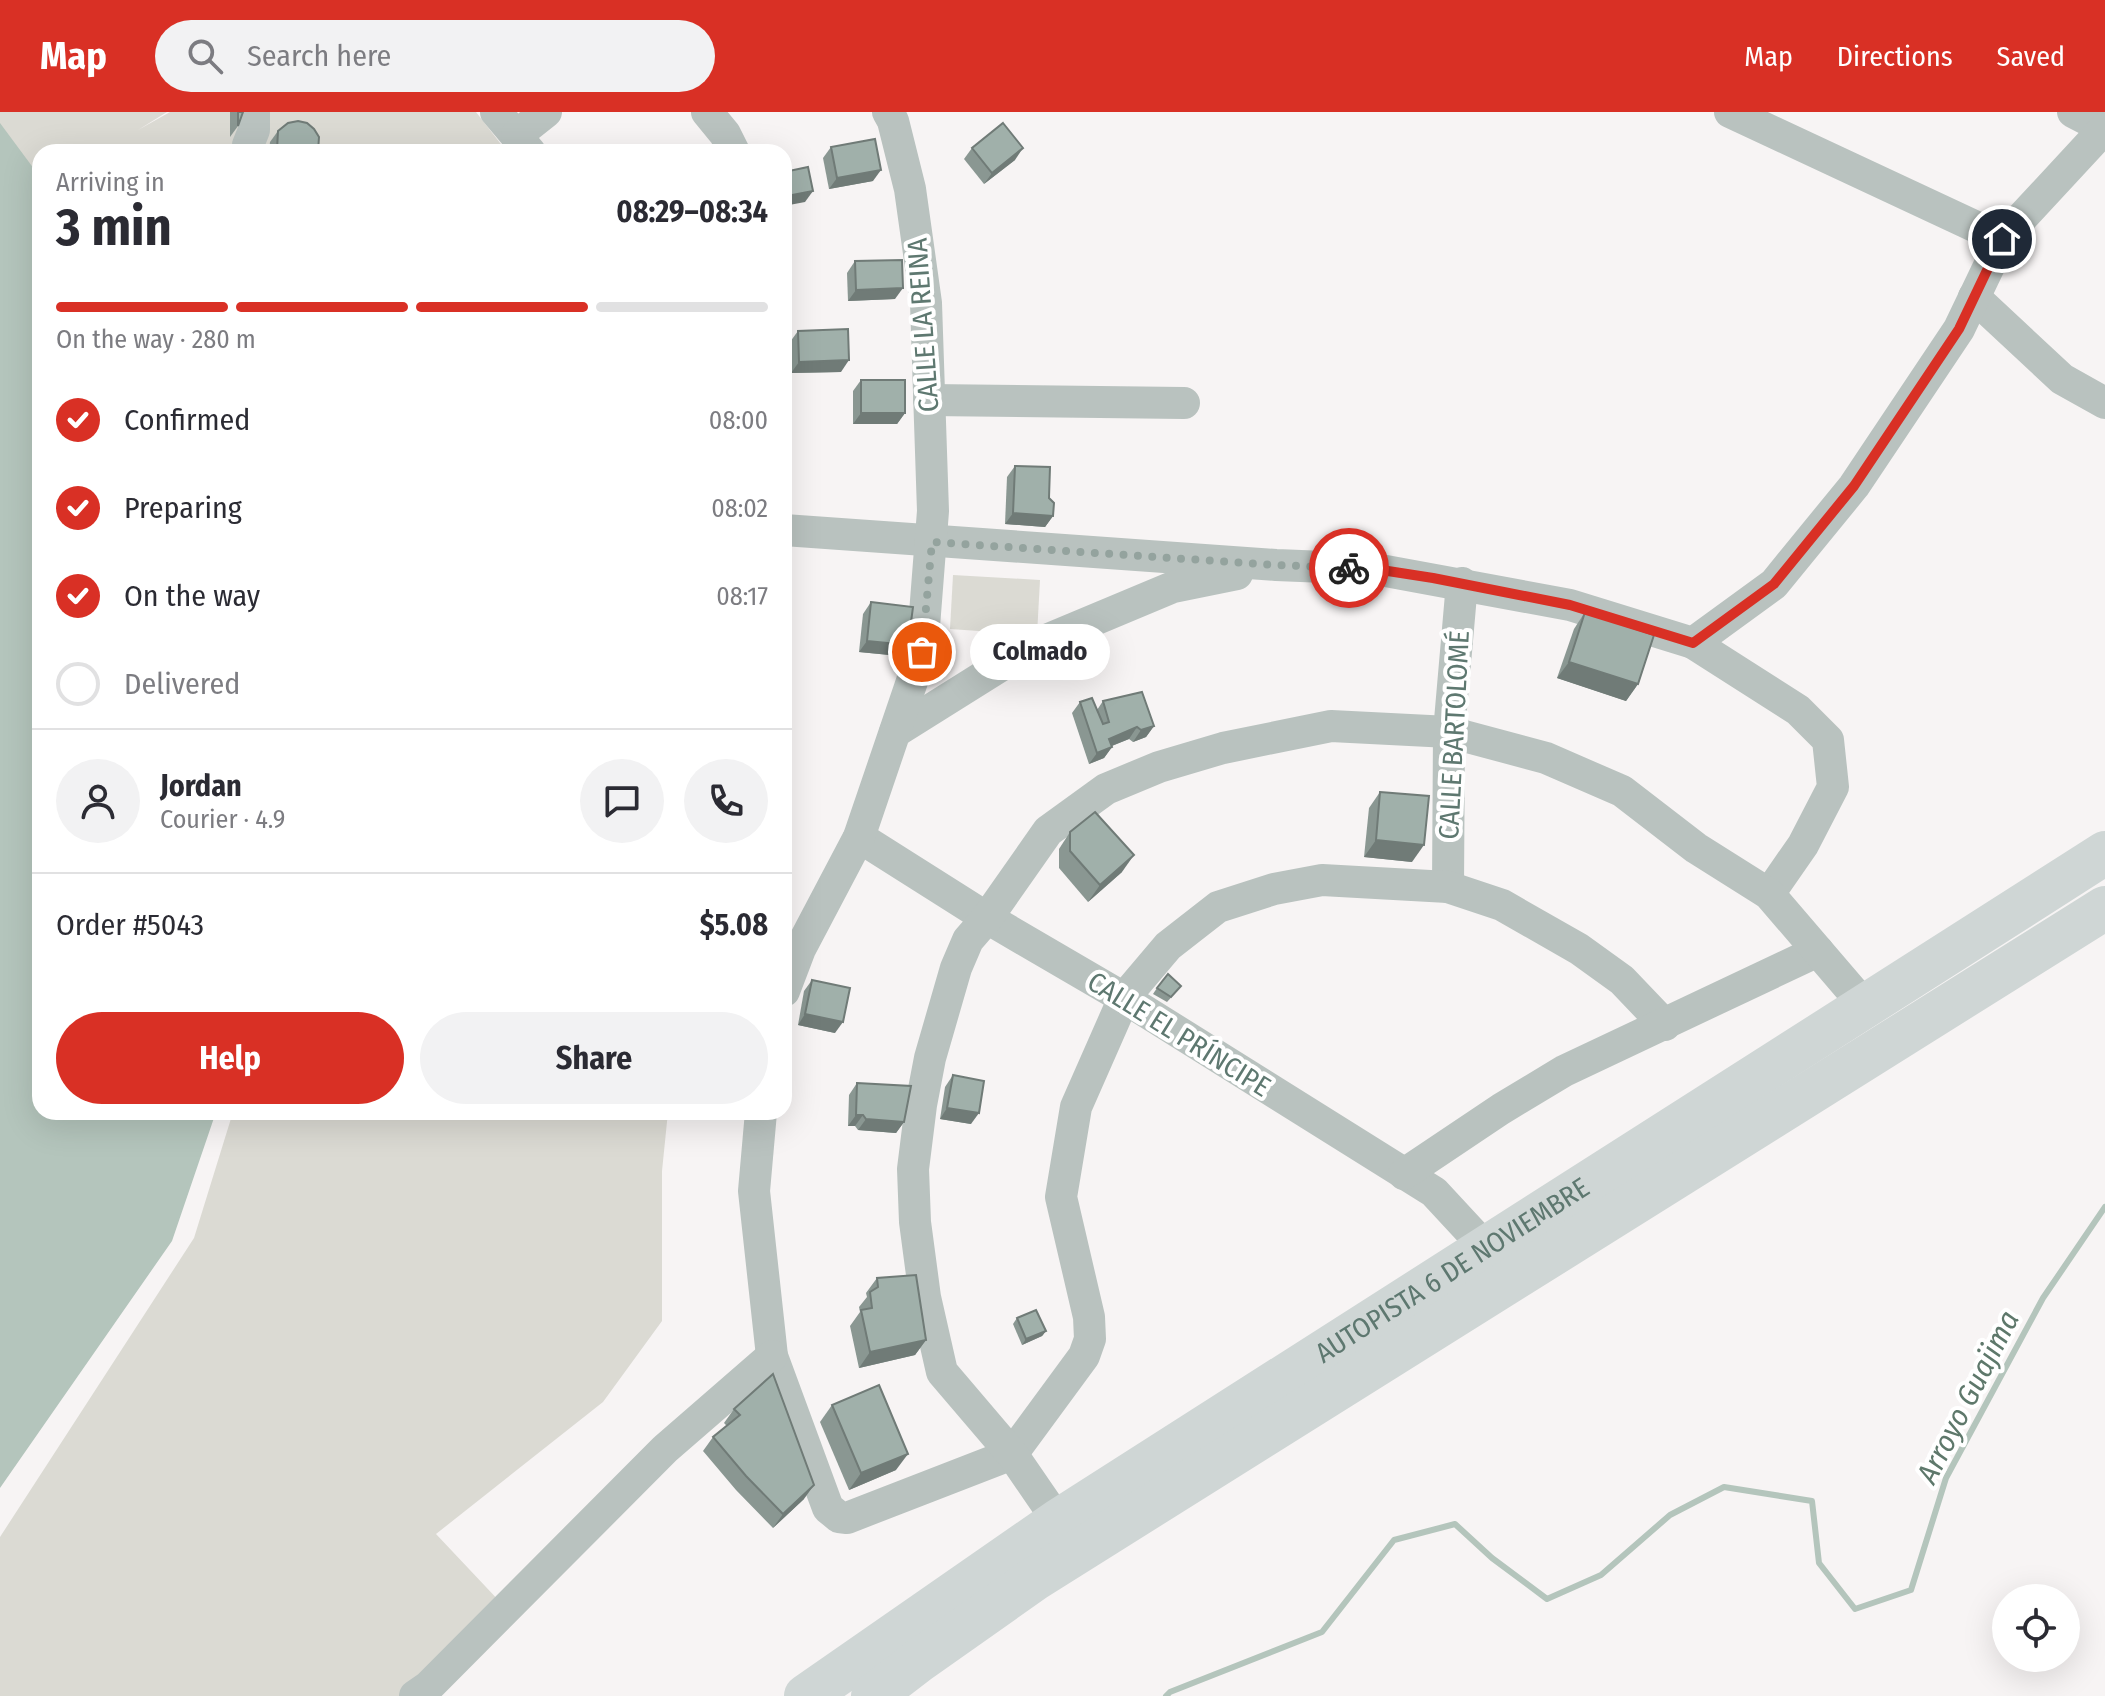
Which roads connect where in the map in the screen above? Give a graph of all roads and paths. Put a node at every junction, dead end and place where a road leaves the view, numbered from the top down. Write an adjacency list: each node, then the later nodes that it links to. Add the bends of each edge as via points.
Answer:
1 (254, 112): 9 (street)
2 (546, 112): 8 (street)
3 (707, 112): 10 (street)
4 (888, 112): 13 (street, CALLE LA REINA, via 910,189 926,303)
5 (1730, 112): 11 (street)
6 (2073, 112): 7 (street)
7 (2105, 128): 11 (street)
8 (515, 133)
9 (248, 144)
10 (730, 144)
11 (2002, 239): 12 (street)
12 (1974, 297): 15 (street, via 2062,379); 20 (street, via 1959,329 1854,486 1774,584)
13 (929, 400): 14 (street); 17 (street, CALLE LA REINA)
14 (1184, 403)
15 (2105, 403)
16 (792, 531): 17 (street)
17 (932, 542): 18 (street); 21 (street, CALLE LA REINA, via 922,652)
18 (1276, 565): 19 (street, via 1375,569); 21 (street, via 1173,587 1047,639)
19 (1462, 583): 20 (street, via 1570,605); 22 (street, CALLE BARTOLOMÉ)
20 (1693, 643): 26 (street, via 1798,710 1828,740 1833,787 1803,845)
21 (895, 732): 23 (street, CALLE LA REINA)
22 (1449, 732): 25 (street, CALLE BARTOLOMÉ); 26 (street, via 1546,758 1622,791 1696,848); 28 (street, via 1331,726 1159,767 1106,789 1048,831)
23 (859, 837): 28 (street, CALLE EL PRÍNCIPE); 30 (street, CALLE LA REINA)
24 (2105, 853): 32 (highway, AUTOPISTA 6 DE NOVIEMBRE)
25 (1448, 887): 31 (street, via 1322,880 1218,907 1168,946); 33 (street, via 1502,905 1579,949 1622,980)
26 (1769, 894): 29 (street)
27 (2105, 908): 42 (highway, AUTOPISTA 6 DE NOVIEMBRE, via 1036,1578)
28 (987, 918): 31 (street, CALLE EL PRÍNCIPE); 38 (street, via 968,940 956,968 930,1058 913,1169 915,1222 942,1372)
29 (1818, 951): 32 (street); 33 (street)
30 (792, 970)
31 (1124, 998): 35 (street, CALLE EL PRÍNCIPE); 38 (street, via 1076,1107 1061,1197 1090,1339 1084,1356)
32 (1865, 1006): 36 (highway, AUTOPISTA 6 DE NOVIEMBRE)
33 (1665, 1025): 35 (street, via 1564,1071)
34 (760, 1120): 37 (street, via 754,1191)
35 (1404, 1174): 36 (street, CALLE EL PRÍNCIPE, via 1434,1192)
36 (1485, 1247): 39 (highway, AUTOPISTA 6 DE NOVIEMBRE)
37 (772, 1356): 38 (street, via 828,1508 839,1517); 40 (street, via 665,1449)
38 (1012, 1454): 39 (street)
39 (1058, 1521): 41 (highway, AUTOPISTA 6 DE NOVIEMBRE)
40 (426, 1693)
41 (806, 1696)
42 (873, 1696)

